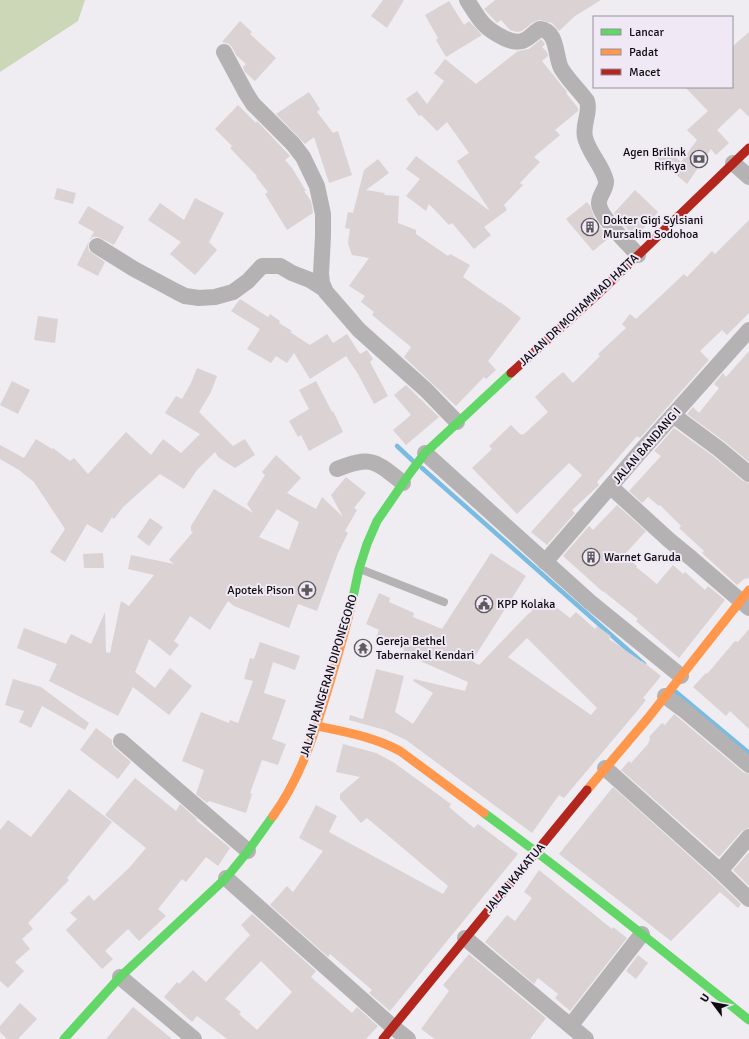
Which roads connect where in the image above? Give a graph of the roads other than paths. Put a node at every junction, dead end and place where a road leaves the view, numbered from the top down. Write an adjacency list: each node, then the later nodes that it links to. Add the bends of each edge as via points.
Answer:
1 (467, 0): 7 (street, via 490,31 508,40 524,41 542,28 551,36 555,42 560,66 587,100 585,137 606,182 599,206 617,232)
2 (224, 52): 8 (street, via 253,104 293,144 303,157 317,186 322,214)
3 (749, 148): 4 (main road, JALAN DR MOHAMMAD HATTA)
4 (733, 163): 5 (street); 7 (main road, JALAN DR MOHAMMAD HATTA)
5 (749, 177)
6 (97, 246): 8 (street, via 185,296 216,297 233,292 262,266 280,266)
7 (638, 255): 11 (main road, JALAN DR MOHAMMAD HATTA)
8 (324, 289): 11 (street, via 359,330 426,390)
9 (747, 336): 10 (street, JALAN BANDANG I)
10 (673, 415): 14 (street, via 720,448); 16 (street, JALAN BANDANG I)
11 (457, 422): 12 (main road, JALAN DR MOHAMMAD HATTA)
12 (424, 455): 15 (main road, JALAN PANGERAN DIPONEGORO); 17 (street)
13 (337, 468): 15 (street, via 366,460)
14 (749, 474)
15 (406, 478): 18 (main road, JALAN PANGERAN DIPONEGORO, via 377,521)
16 (611, 487): 17 (street, JALAN BANDANG I); 19 (street, via 669,540)
17 (545, 562): 21 (street)
18 (359, 569): 20 (lane); 23 (main road, JALAN PANGERAN DIPONEGORO, via 348,620)
19 (746, 599): 21 (main road, JALAN KAKATUA)
20 (444, 602)
21 (679, 679): 22 (main road, JALAN KAKATUA)
22 (666, 694): 25 (street); 26 (main road, JALAN KAKATUA)
23 (317, 726): 28 (main road, JALAN PANGERAN DIPONEGORO, via 301,769 277,811); 29 (main road, via 389,744)
24 (121, 741): 28 (street)
25 (749, 765)
26 (605, 768): 29 (main road, JALAN KAKATUA); 30 (street)
27 (749, 837): 30 (street)
28 (248, 851): 31 (main road, JALAN PANGERAN DIPONEGORO)
29 (537, 852): 33 (main road); 34 (main road, JALAN KAKATUA)
30 (720, 870): 32 (street)
31 (226, 878): 35 (main road, JALAN PANGERAN DIPONEGORO); 38 (street)
32 (749, 899)
33 (642, 934): 36 (main road); 37 (street)
34 (465, 938): 37 (street); 38 (main road, JALAN KAKATUA)
35 (120, 977): 39 (main road, JALAN PANGERAN DIPONEGORO); 40 (street)
36 (749, 1020)
37 (571, 1026): 42 (street)
38 (388, 1033): 41 (street)
39 (64, 1039)
40 (194, 1039)
41 (408, 1039)
42 (586, 1039)

